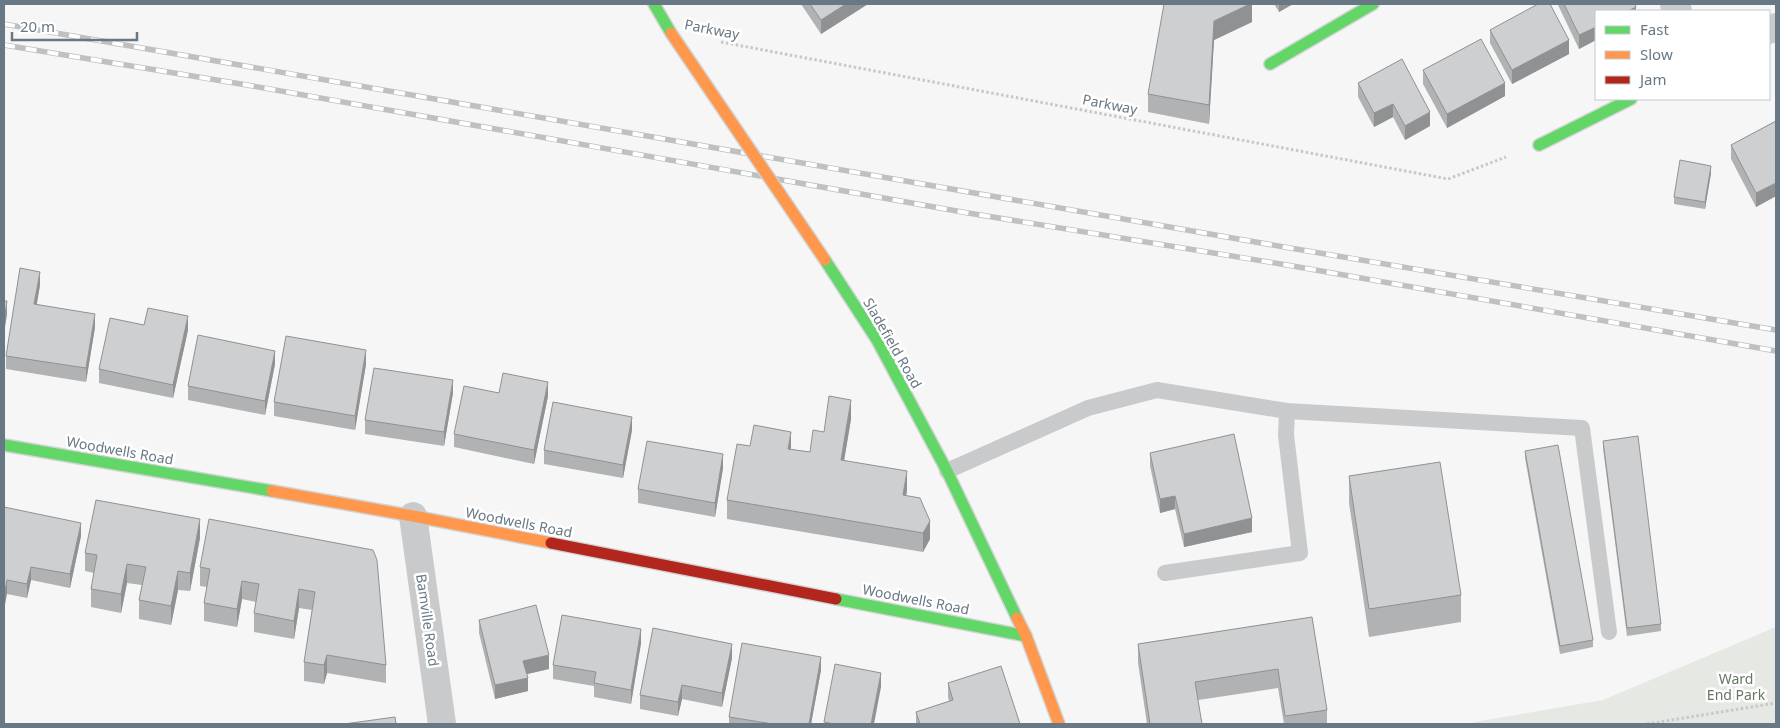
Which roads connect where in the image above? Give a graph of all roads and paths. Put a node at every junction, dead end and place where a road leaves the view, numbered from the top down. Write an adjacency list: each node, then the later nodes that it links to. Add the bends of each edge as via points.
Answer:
1 (654, 4): 3 (street, Sladefield Road)
2 (1373, 4): 4 (street)
3 (671, 33): 6 (path, Parkway, via 1448,179); 9 (street, Sladefield Road, bridge, via 877,340)
4 (1270, 64)
5 (1629, 100): 6 (street)
6 (1539, 145)
7 (1287, 411): 9 (lane, via 1157,390 1088,408); 11 (lane, via 1286,435 1300,553); 12 (lane, via 1582,428)
8 (4, 445): 10 (street, Woodwells Road)
9 (947, 471): 13 (street, Sladefield Road)
10 (413, 516): 13 (street, Woodwells Road); 15 (street, Bamville Road)
11 (1165, 573)
12 (1609, 632)
13 (1026, 636): 16 (street, Sladefield Road)
14 (1776, 703): 17 (path)
15 (442, 724)
16 (1059, 724)
17 (1647, 724)

